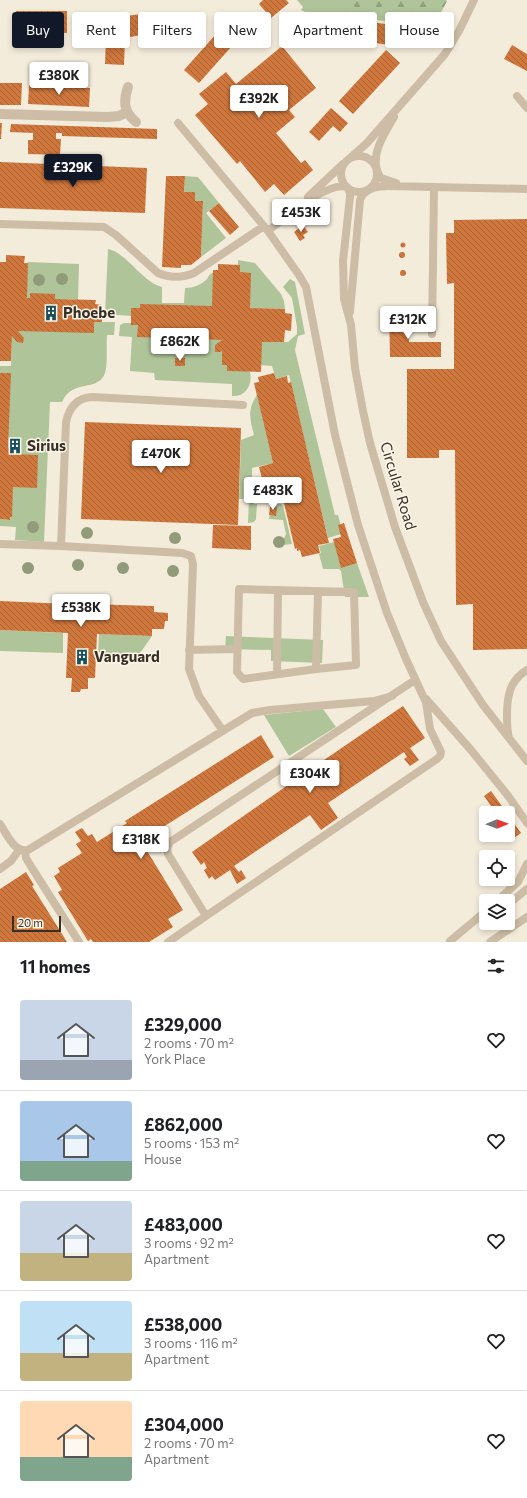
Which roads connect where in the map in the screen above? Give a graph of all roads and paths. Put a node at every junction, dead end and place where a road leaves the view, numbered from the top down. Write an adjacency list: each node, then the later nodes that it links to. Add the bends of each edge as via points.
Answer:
1 (474, 0): 4 (lane, via 453,42)
2 (128, 87): 6 (street, via 124,101)
3 (517, 96): 5 (lane)
4 (403, 102): 10 (lane); 11 (lane, via 376,152)
5 (527, 108)
6 (127, 112): 7 (street, via 108,117); 8 (street)
7 (0, 114)
8 (136, 122)
9 (178, 123): 19 (lane)
10 (348, 160): 11 (lane, via 356,156 366,158 372,161); 12 (lane, via 341,174); 17 (lane)
11 (377, 170): 13 (lane, via 385,180); 16 (lane, via 374,185)
12 (347, 187): 16 (lane, via 356,192); 17 (lane, via 324,192); 20 (lane, Circular Road, via 350,197 343,261 343,287)
13 (422, 188): 14 (lane); 16 (lane, via 384,186)
14 (434, 188): 15 (lane); 21 (lane)
15 (527, 189)
16 (369, 190): 20 (lane, via 360,200 350,304)
17 (296, 209): 19 (lane)
18 (0, 224): 19 (lane, via 104,228 116,235 158,273 166,276 194,273)
19 (266, 229): 32 (lane, via 299,275 307,291 335,435 356,517 387,613)
20 (351, 325): 36 (lane, Circular Road, via 355,368 370,443 408,564 441,641 483,705)
21 (432, 334)
22 (243, 405): 24 (lane, via 92,397 74,404 68,414 66,427)
23 (0, 544): 24 (lane)
24 (61, 546): 28 (lane, via 182,553 191,556 193,570)
25 (278, 590): 26 (lane); 27 (lane, via 239,589); 31 (lane)
26 (318, 591): 29 (lane); 29 (lane, via 354,592 356,665)
27 (237, 649): 28 (lane); 31 (lane, via 237,672 243,679)
28 (189, 650): 35 (lane, via 189,669 194,684)
29 (316, 669): 31 (lane)
30 (527, 670): 36 (lane, via 514,681 508,692 508,733)
31 (277, 674)
32 (415, 680): 33 (lane); 34 (lane)
33 (392, 696): 35 (lane, via 374,701 259,711); 46 (lane, via 170,842 168,854)
34 (423, 696): 38 (lane, via 471,750); 46 (lane, via 430,729 441,752 440,756)
35 (223, 731): 40 (lane, via 48,839)
36 (511, 741): 37 (lane, Circular Road)
37 (527, 761)
38 (527, 823)
39 (0, 824): 40 (lane, via 13,844)
40 (22, 851): 42 (lane); 50 (lane)
41 (527, 864): 44 (lane, via 518,882)
42 (0, 869)
43 (527, 889): 45 (lane)
44 (505, 894)
45 (515, 898)
46 (206, 916): 51 (lane)
47 (479, 917): 52 (lane)
48 (527, 917): 53 (lane)
49 (479, 923): 52 (lane)
50 (79, 942)
51 (168, 942)
52 (449, 942)
53 (490, 942)

